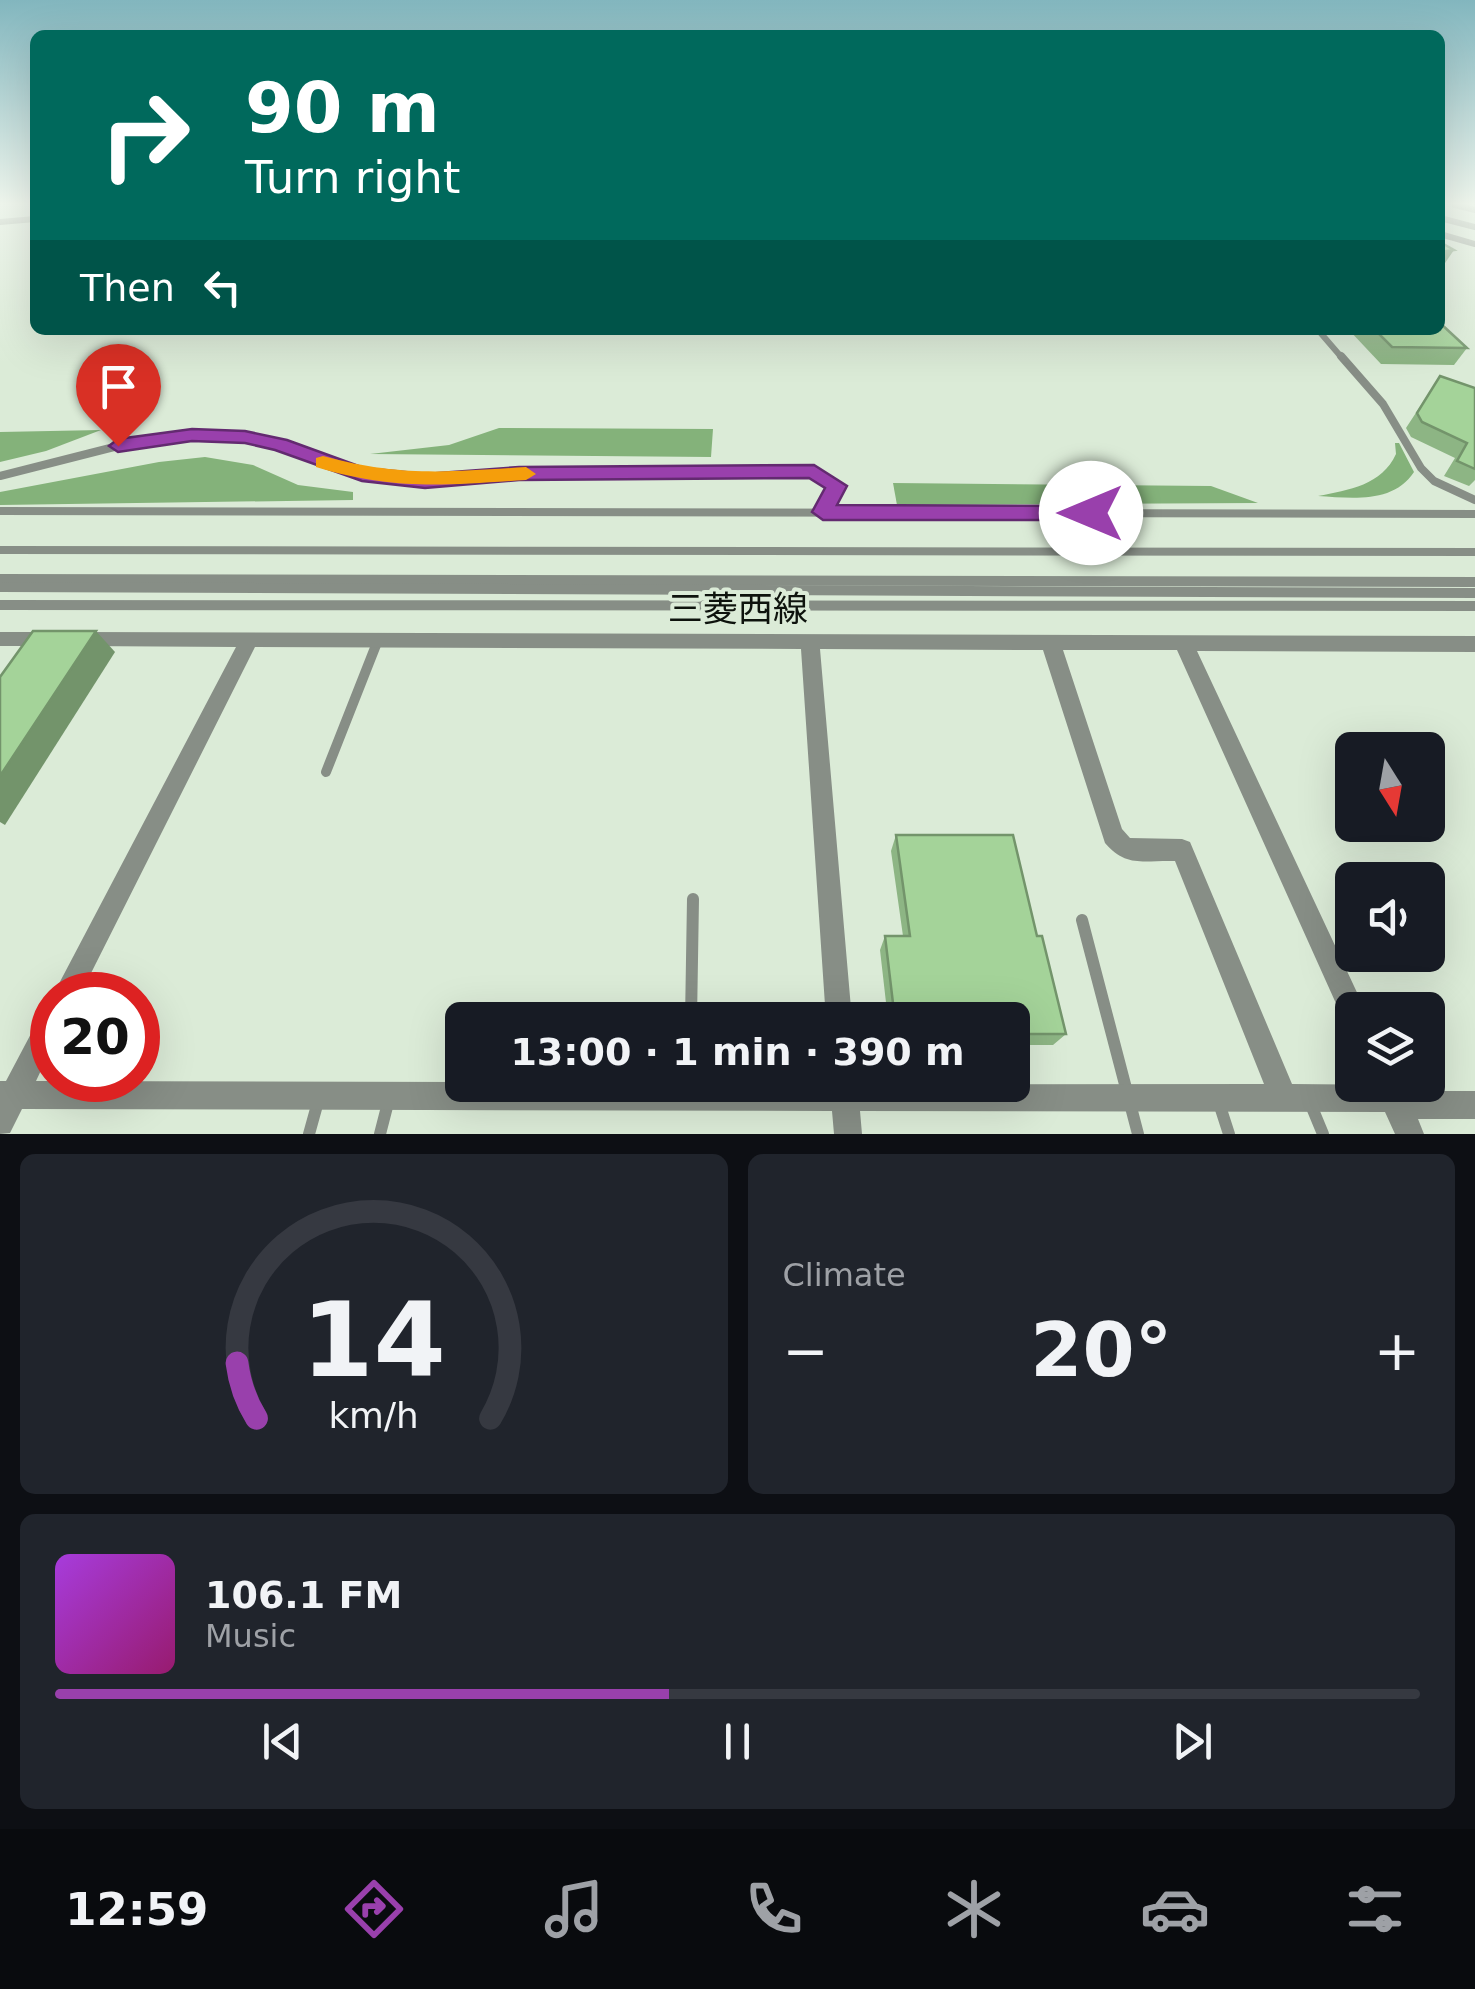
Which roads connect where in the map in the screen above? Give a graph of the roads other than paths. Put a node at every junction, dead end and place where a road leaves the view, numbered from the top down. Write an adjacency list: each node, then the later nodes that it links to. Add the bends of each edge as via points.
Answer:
1 (1322, 335): 3 (lane, via 1383,404 1422,468)
2 (0, 476): 5 (lane, via 134,442 220,435 399,480 814,472 837,486)
3 (1475, 500)
4 (0, 511): 5 (lane)
5 (823, 512): 6 (lane)
6 (1475, 514)
7 (0, 550): 8 (lane)
8 (1475, 552)
9 (0, 579): 10 (lane)
10 (1475, 582)
11 (0, 588): 12 (lane)
12 (1475, 593)
13 (0, 605): 14 (lane)
14 (1475, 606)
15 (0, 639): 16 (street, 三菱西線)
16 (249, 640): 17 (street, 三菱西線); 25 (street)
17 (378, 640): 19 (street, 三菱西線); 22 (lane)
18 (1050, 640): 19 (street, 三菱西線); 20 (street, 三菱西線); 38 (street, via 1113,835 1125,848 1182,850)
19 (810, 642): 28 (street)
20 (1184, 642): 21 (street, 三菱西線); 26 (street)
21 (1475, 644)
22 (326, 772)
23 (693, 899): 27 (lane)
24 (1082, 920): 36 (lane)
25 (78, 972)
26 (1344, 992)
27 (691, 1002)
28 (838, 1002)
29 (30, 1057): 30 (street)
30 (7, 1095): 34 (street); 43 (street)
31 (445, 1095): 32 (street)
32 (389, 1096): 34 (street); 45 (lane)
33 (1030, 1096): 36 (street)
34 (320, 1097): 44 (lane)
35 (1335, 1097): 38 (street)
36 (1128, 1098): 37 (street); 47 (lane)
37 (1217, 1098): 38 (street); 48 (lane)
38 (1295, 1098): 49 (lane)
39 (1445, 1101): 42 (street)
40 (845, 1102): 46 (street)
41 (1395, 1102): 50 (street)
42 (1475, 1104)
43 (0, 1122)
44 (309, 1134)
45 (380, 1134)
46 (848, 1134)
47 (1138, 1134)
48 (1229, 1134)
49 (1323, 1134)
50 (1410, 1134)

